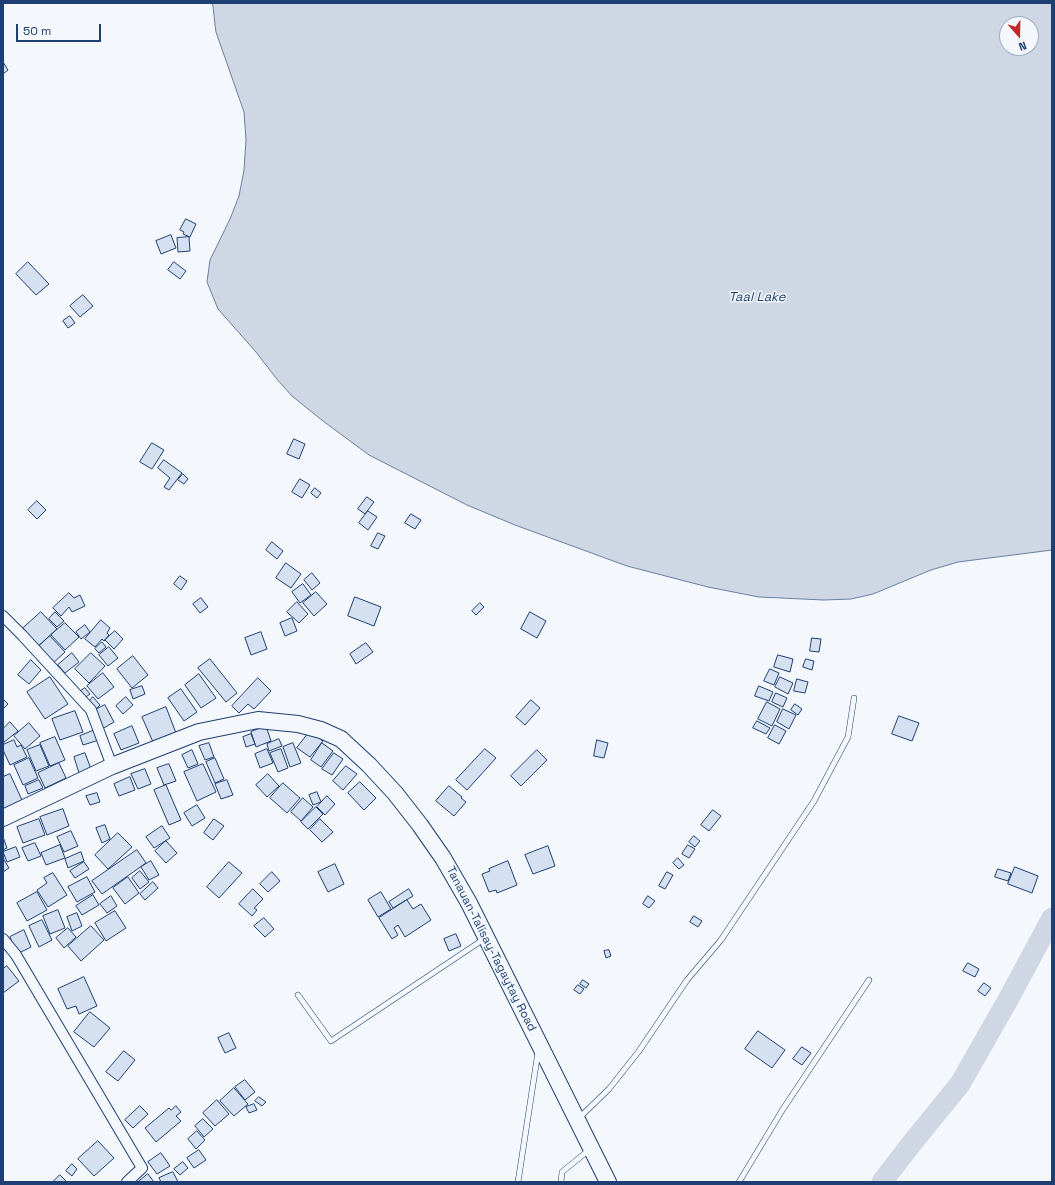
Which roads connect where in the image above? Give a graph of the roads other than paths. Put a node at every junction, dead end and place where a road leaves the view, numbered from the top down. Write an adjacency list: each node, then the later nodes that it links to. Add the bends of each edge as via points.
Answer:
1 (3, 616): 3 (street, via 91,710)
2 (854, 698): 10 (lane, via 848,737 814,801 721,940 687,980 639,1051 609,1089)
3 (112, 766): 4 (main road, Tanauan-Talisay-Tagaytay Road); 5 (main road, Tanauan-Talisay-Tagaytay Road, via 199,732 258,720 298,724 341,739 395,793 420,825 443,858)
4 (3, 818)
5 (487, 938): 8 (lane, via 331,1041); 9 (main road, Tanauan-Talisay-Tagaytay Road)
6 (3, 940): 12 (street, via 16,956 142,1168)
7 (869, 980): 16 (lane, via 783,1109)
8 (298, 995)
9 (539, 1043): 10 (main road, Tanauan-Talisay-Tagaytay Road); 13 (lane)
10 (577, 1120): 11 (main road, Tanauan-Talisay-Tagaytay Road)
11 (592, 1148): 14 (lane, via 562,1172); 15 (main road, Tanauan-Talisay-Tagaytay Road)
12 (127, 1182)
13 (518, 1182)
14 (561, 1182)
15 (608, 1182)
16 (739, 1182)

